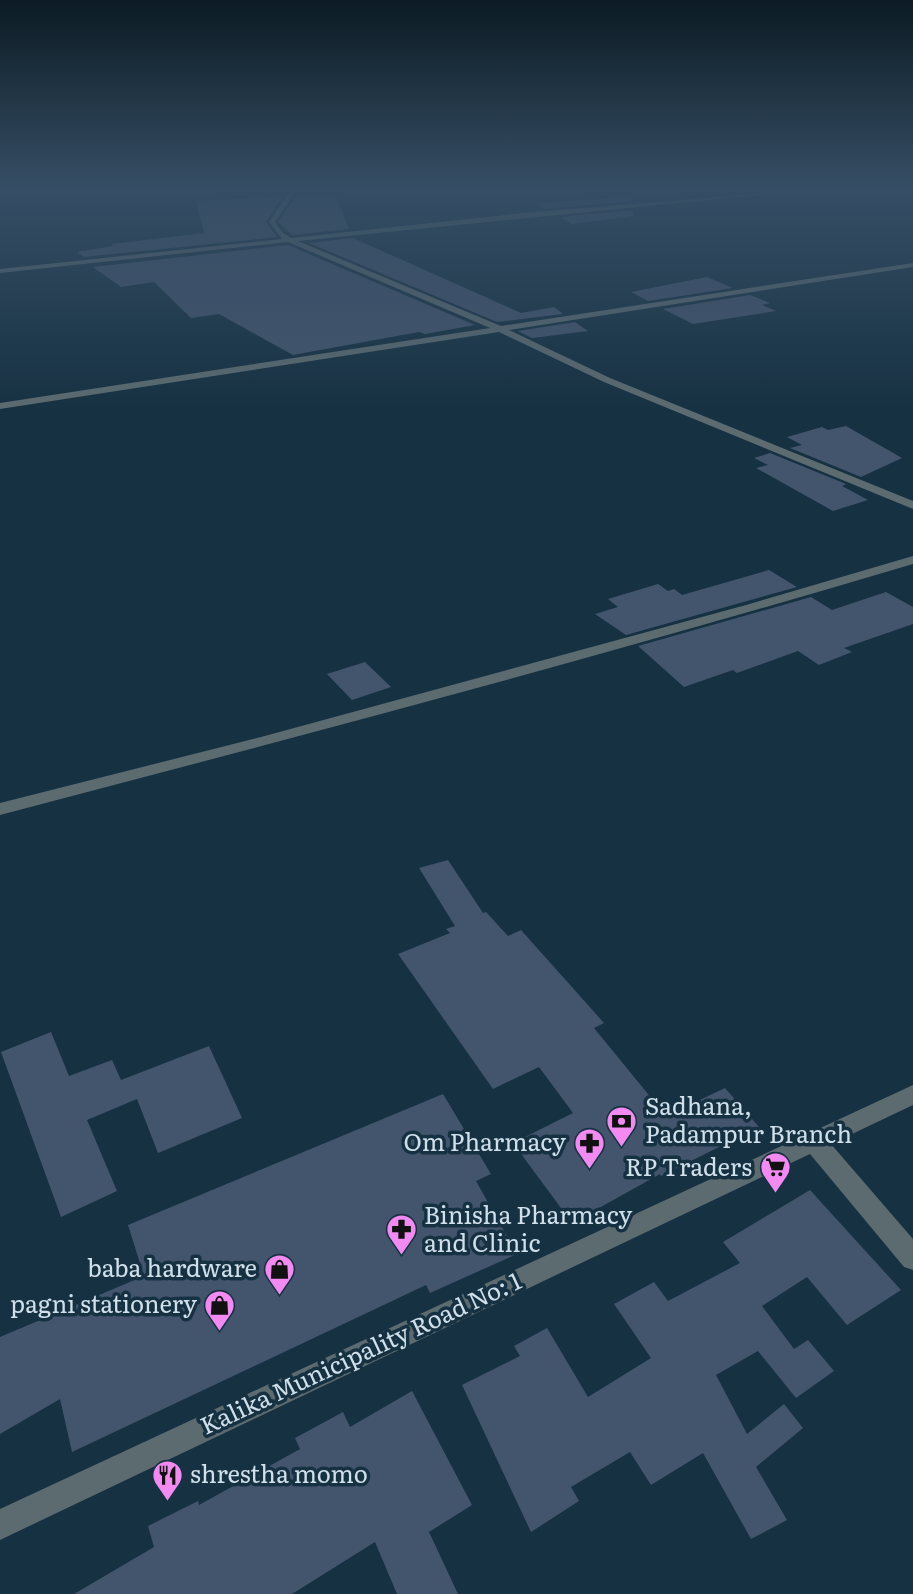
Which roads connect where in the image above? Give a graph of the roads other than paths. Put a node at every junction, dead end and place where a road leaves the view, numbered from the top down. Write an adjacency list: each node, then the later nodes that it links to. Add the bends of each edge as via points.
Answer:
1 (84, 262): 4 (street)
2 (342, 262): 5 (street)
3 (913, 265): 5 (street)
4 (0, 271)
5 (498, 328): 6 (street); 7 (street, via 607,380)
6 (0, 406)
7 (913, 505)
8 (913, 560): 9 (street, via 267,740)
9 (0, 809)
10 (913, 1094): 11 (street, Kalika Municipality Road No: 1)
11 (814, 1141): 12 (street); 13 (street, Kalika Municipality Road No: 1)
12 (913, 1258)
13 (0, 1525)

